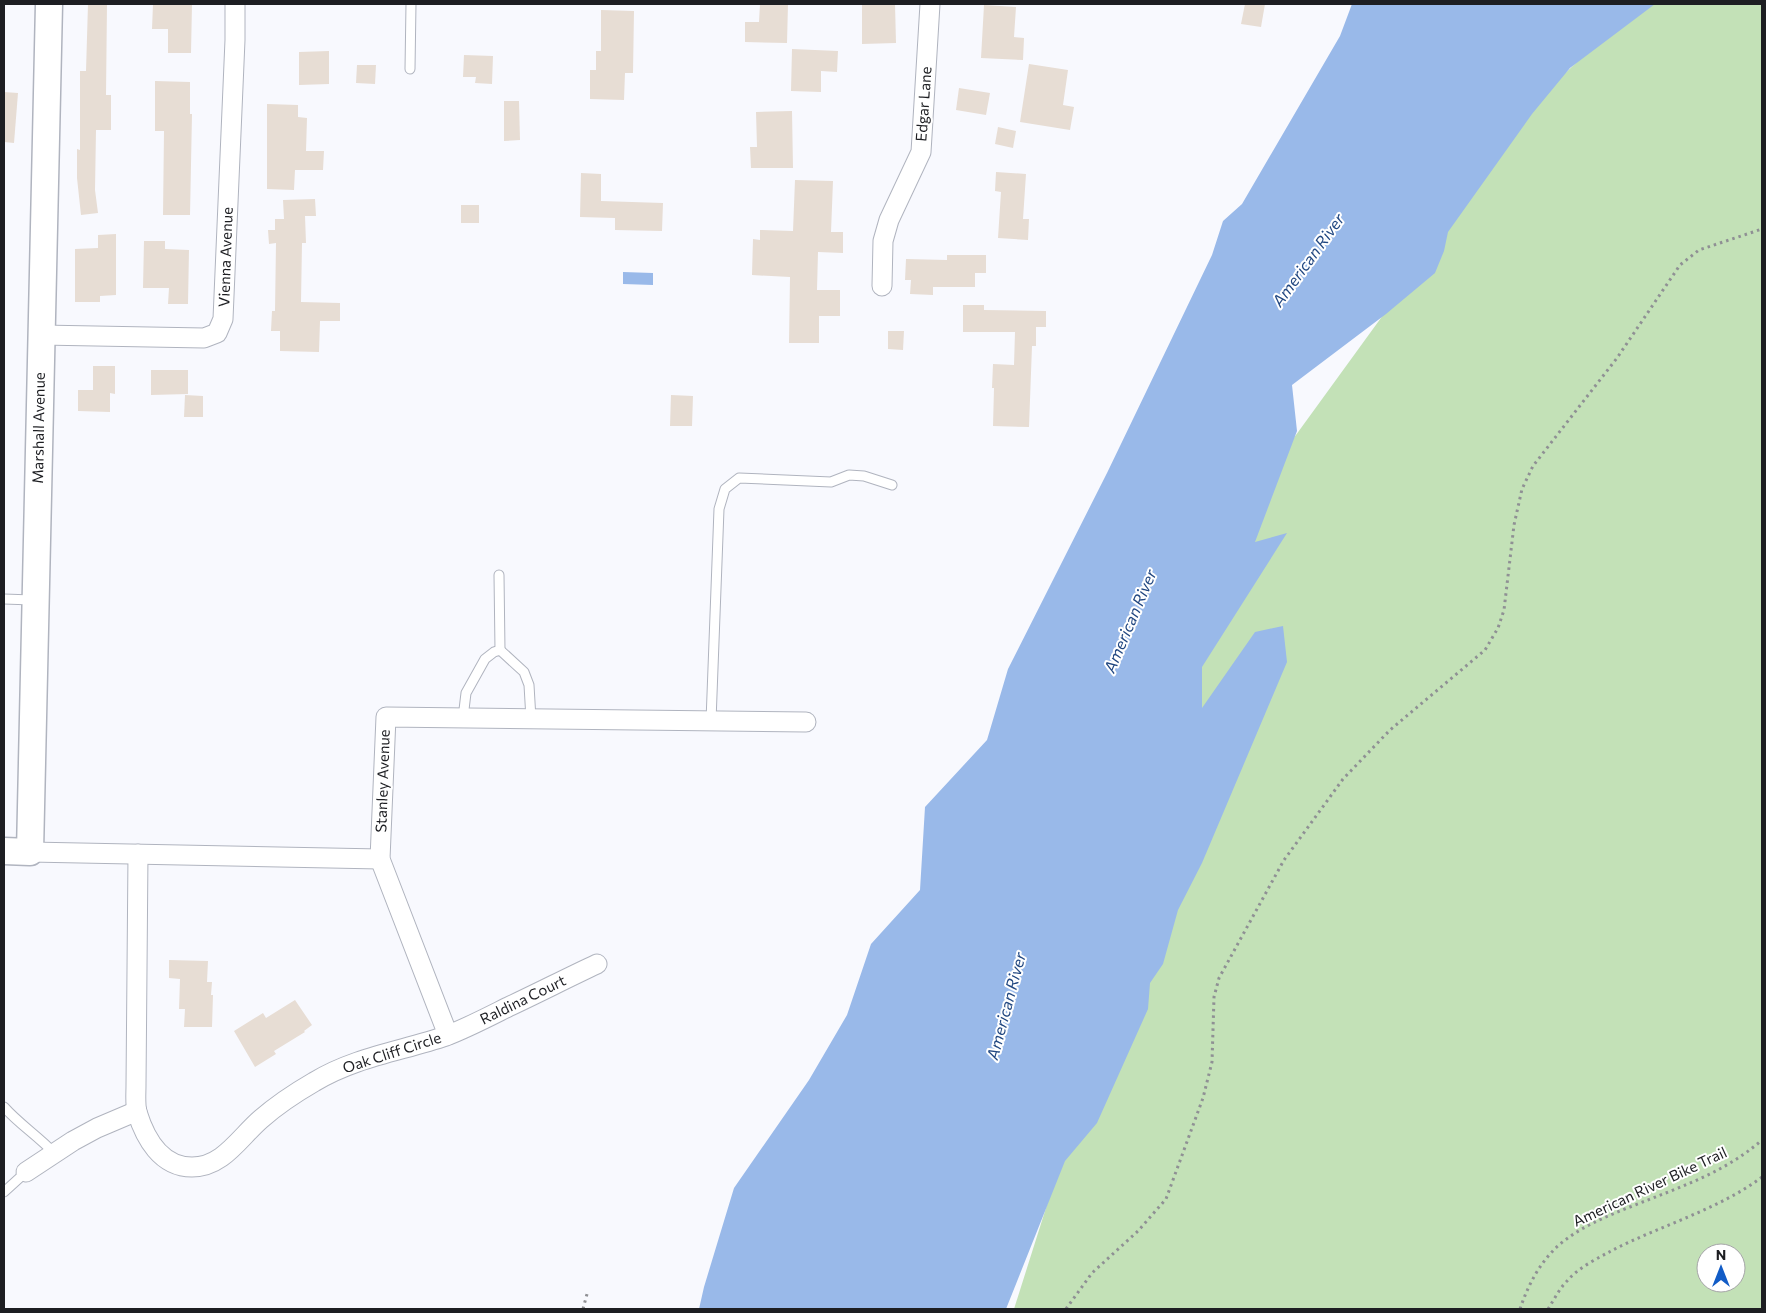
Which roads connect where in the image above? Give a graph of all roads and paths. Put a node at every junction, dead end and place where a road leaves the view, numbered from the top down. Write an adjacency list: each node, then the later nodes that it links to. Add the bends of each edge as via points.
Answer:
1 (49, 4): 8 (street, Marshall Avenue)
2 (235, 4): 8 (street, Vienna Avenue, via 223,319 217,333 204,338)
3 (411, 4): 5 (lane)
4 (930, 4): 7 (street, Edgar Lane, via 921,152 889,220 883,241)
5 (410, 69)
6 (1762, 229): 33 (path, via 1699,250 1680,265 1617,358 1533,466 1522,489 1514,525 1504,610 1486,650 1390,730 1344,779 1284,860 1219,978 1214,997 1212,1062 1203,1098 1166,1199 1138,1231 1092,1273)
7 (882, 286)
8 (41, 335): 12 (street, Marshall Avenue)
9 (892, 485): 16 (lane, via 849,475 831,482 740,478 725,489 719,508)
10 (499, 575): 13 (lane)
11 (4, 599): 12 (lane)
12 (35, 600): 19 (street, Marshall Avenue)
13 (500, 650): 14 (lane, via 485,659 466,693); 15 (lane, via 524,672 529,685)
14 (463, 718): 15 (street, Stanley Avenue); 21 (street, Stanley Avenue, via 386,718)
15 (531, 719): 16 (street, Stanley Avenue)
16 (711, 721): 17 (street, Stanley Avenue)
17 (806, 722)
18 (4, 851): 19 (street)
19 (30, 852): 20 (street)
20 (138, 854): 21 (street); 25 (street, Oak Cliff Circle)
21 (380, 859): 23 (street, Oak Cliff Circle)
22 (597, 964): 23 (street, Raldina Court)
23 (448, 1035): 25 (street, Oak Cliff Circle, via 378,1054 316,1081 260,1120 223,1157 202,1166 190,1167 168,1161 152,1144)
24 (4, 1107): 27 (lane)
25 (137, 1111): 27 (street)
26 (1762, 1140): 34 (path, American River Bike Trail, via 1720,1170 1579,1230 1559,1245 1541,1265)
27 (54, 1152): 28 (street)
28 (26, 1172): 30 (lane)
29 (1762, 1177): 35 (path, via 1717,1203 1638,1237 1590,1263 1567,1280)
30 (4, 1192)
31 (586, 1294): 32 (path)
32 (583, 1309)
33 (1066, 1309)
34 (1520, 1309)
35 (1548, 1309)

